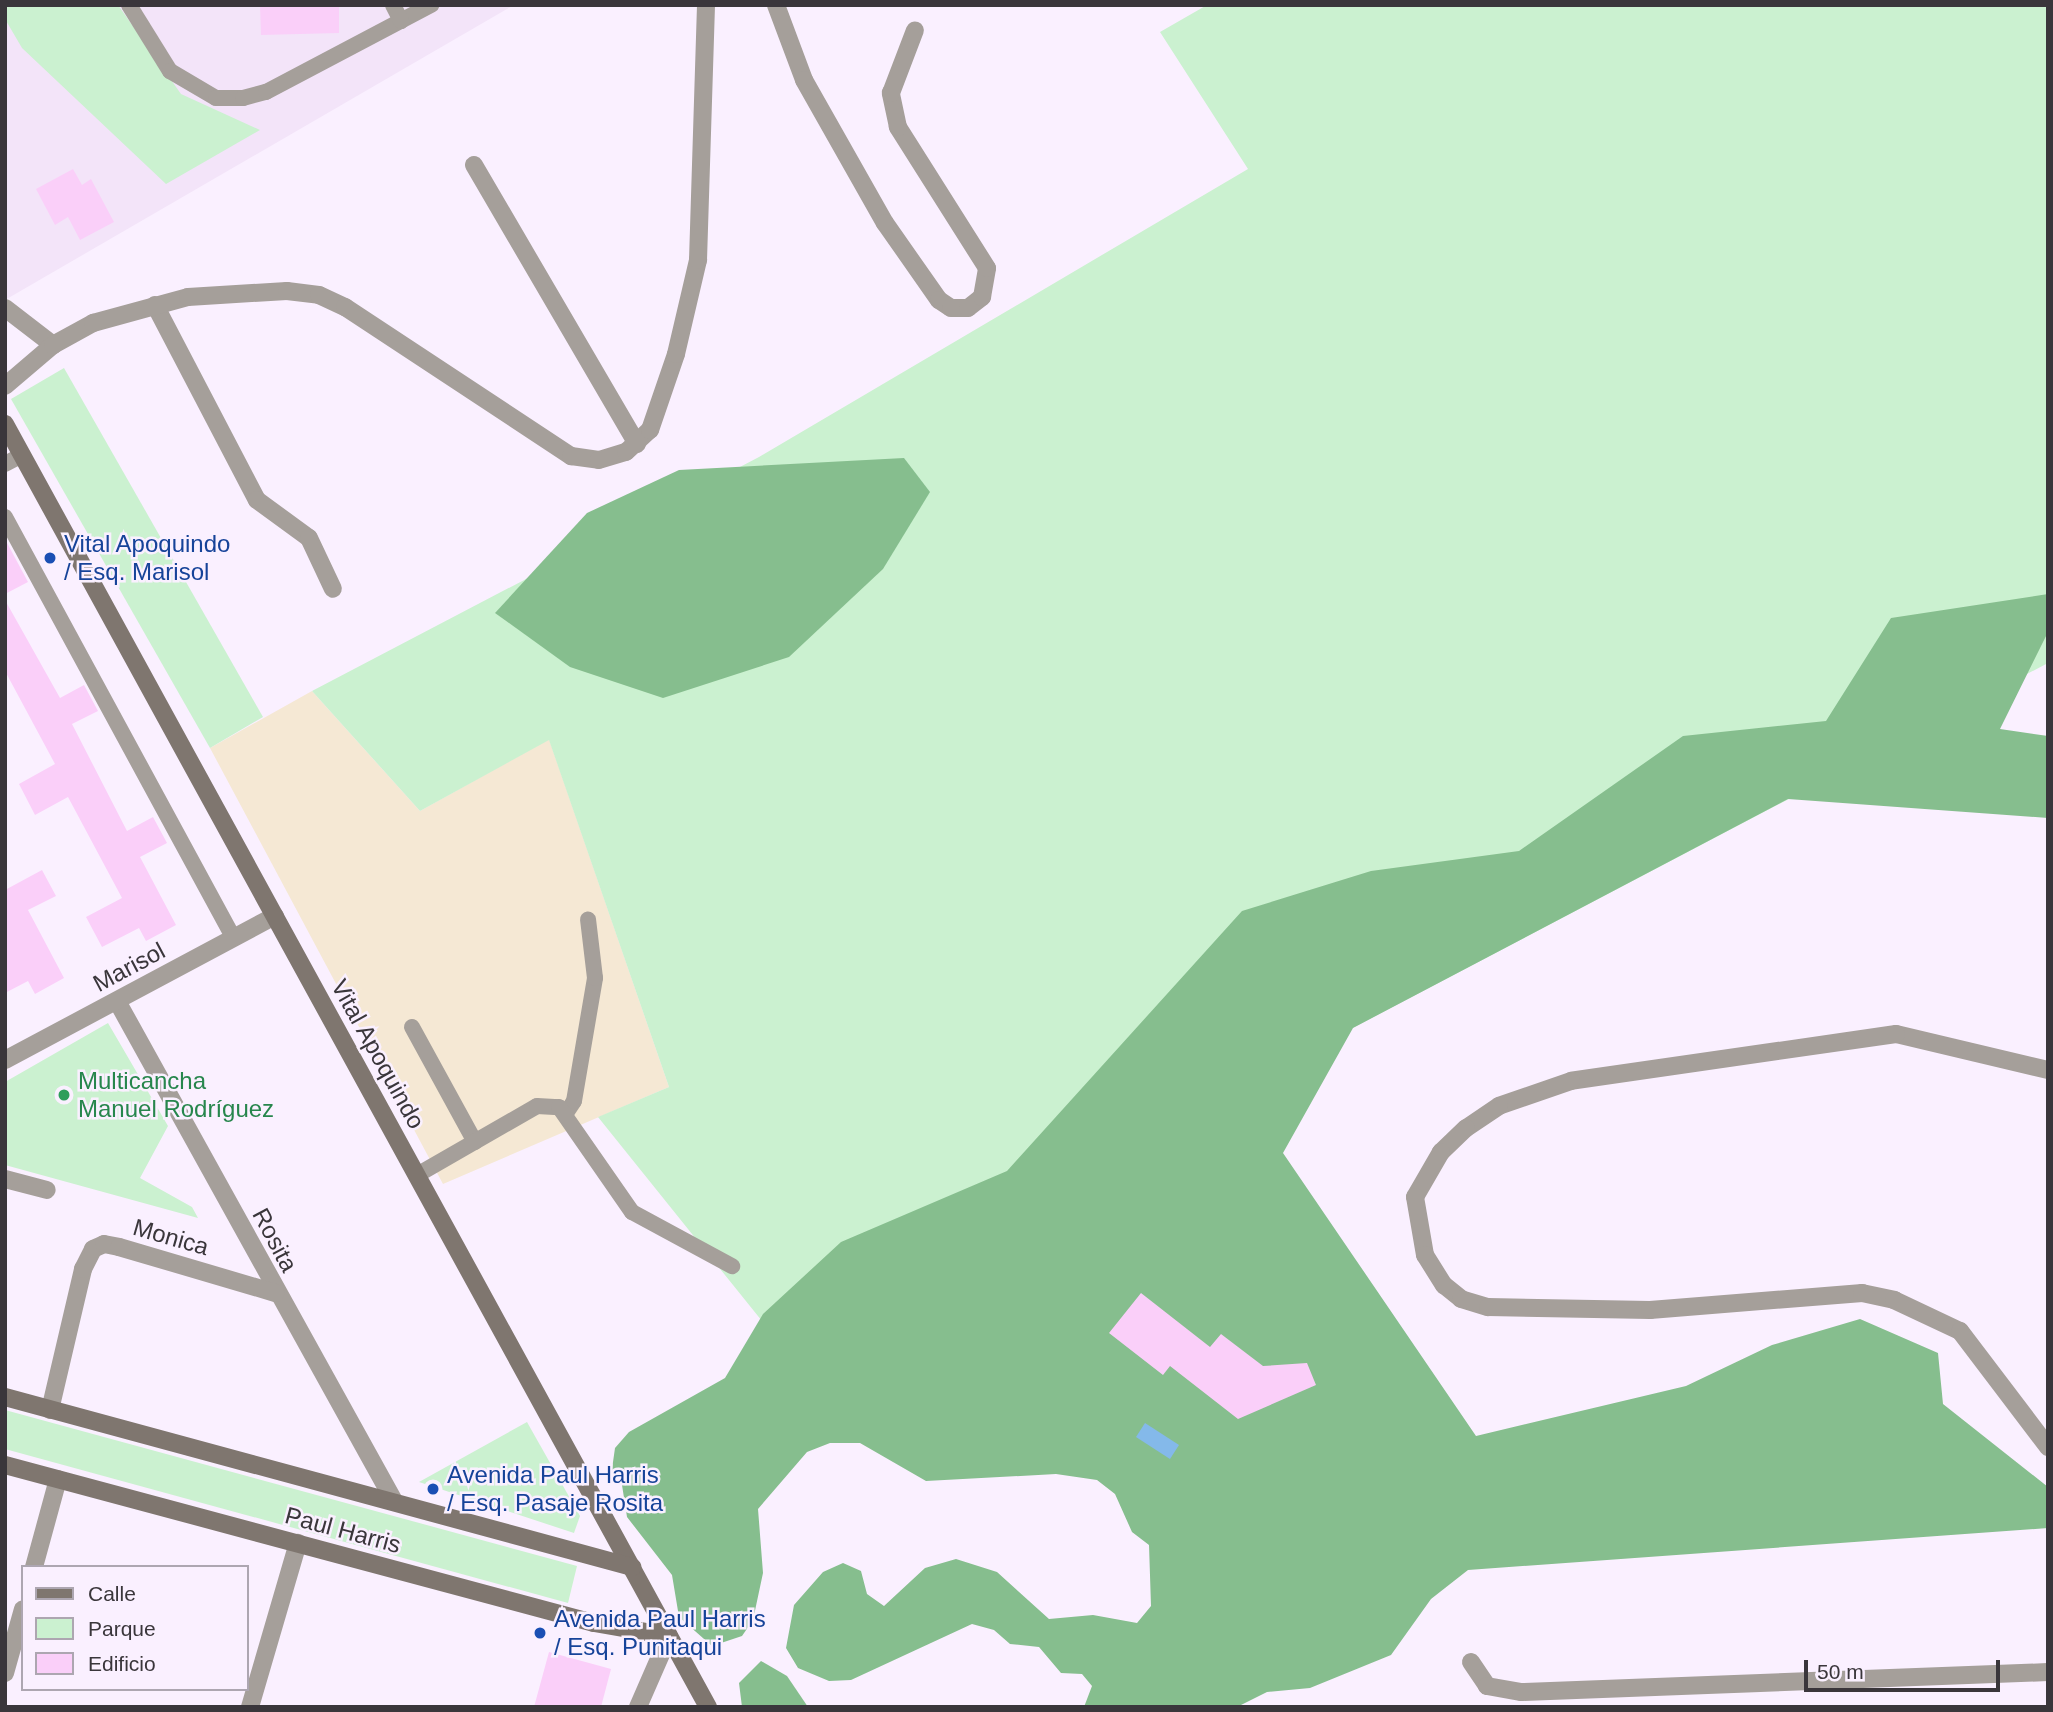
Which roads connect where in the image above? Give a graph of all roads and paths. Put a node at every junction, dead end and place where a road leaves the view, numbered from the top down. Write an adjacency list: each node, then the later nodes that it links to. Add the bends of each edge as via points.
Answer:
1 (129, 5): 6 (lane, via 170,71 216,98 266,92)
2 (393, 5): 6 (lane)
3 (431, 5): 6 (lane)
4 (706, 5): 14 (street, via 704,209 698,260 676,355 650,430)
5 (776, 5): 7 (street, via 804,79 885,223 939,300 951,308 968,308 982,298 987,268 898,127 891,93)
6 (401, 21)
7 (915, 30)
8 (474, 165): 14 (street)
9 (155, 305): 11 (street, via 93,323); 14 (street, via 253,291 319,295 571,456 606,459); 18 (street, via 257,500 309,538)
10 (5, 308): 11 (street)
11 (53, 345): 12 (street)
12 (5, 386)
13 (5, 424): 15 (street, Vital Apoquindo)
14 (638, 444)
15 (22, 455): 16 (lane); 19 (street, Vital Apoquindo)
16 (5, 464)
17 (5, 517): 21 (lane)
18 (333, 589)
19 (275, 916): 21 (street, Marisol); 28 (street, Vital Apoquindo)
20 (588, 919): 26 (lane, via 595,978 574,1101)
21 (234, 939): 22 (street, Marisol)
22 (117, 1001): 24 (street, Marisol); 32 (street, Rosita)
23 (412, 1027): 27 (lane)
24 (5, 1060)
25 (2048, 1070): 35 (street, via 1896,1034 1571,1081 1499,1107 1466,1128 1441,1152 1415,1197 1425,1255 1444,1285 1461,1299 1488,1307 1650,1310 1861,1293 1894,1300 1960,1331)
26 (566, 1113): 27 (lane, via 546,1103); 31 (lane, via 632,1212)
27 (475, 1142): 28 (lane)
28 (417, 1175): 41 (street, Vital Apoquindo)
29 (5, 1179): 30 (street)
30 (47, 1190)
31 (732, 1266)
32 (275, 1293): 34 (street, Monica, via 119,1247 93,1250 83,1269); 38 (street, Rosita)
33 (5, 1397): 34 (street, Paul Harris)
34 (50, 1410): 38 (street, Paul Harris)
35 (2048, 1447)
36 (5, 1465): 37 (street, Paul Harris)
37 (58, 1479): 39 (street, Paul Harris); 40 (street)
38 (394, 1501): 41 (street, Paul Harris)
39 (298, 1544): 43 (street, Paul Harris, via 594,1623); 47 (street)
40 (35, 1565)
41 (632, 1567): 43 (street, Vital Apoquindo)
42 (21, 1616): 46 (street)
43 (669, 1636): 48 (street); 49 (street, Vital Apoquindo)
44 (1471, 1662): 45 (street, via 1487,1686 1521,1692)
45 (2048, 1672)
46 (5, 1673)
47 (250, 1707)
48 (638, 1707)
49 (708, 1707)

